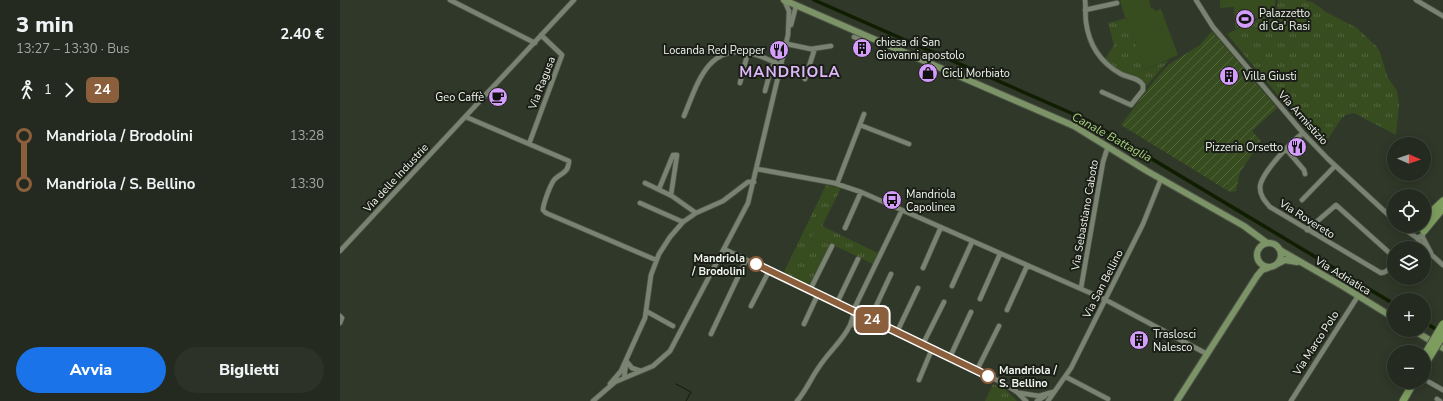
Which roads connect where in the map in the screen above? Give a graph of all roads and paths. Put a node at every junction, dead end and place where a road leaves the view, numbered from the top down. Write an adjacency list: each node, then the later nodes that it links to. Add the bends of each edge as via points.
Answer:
1 (450, 0): 16 (street)
2 (574, 0): 13 (street, Via delle Industrie)
3 (784, 0): 8 (main road); 11 (street)
4 (1085, 0): 10 (street)
5 (1196, 0): 31 (street, Via Armistizio, via 1211,24)
6 (1416, 0): 12 (street)
7 (1117, 3): 10 (street)
8 (795, 5): 9 (main road); 11 (street)
9 (805, 10): 11 (street); 34 (main road, via 1060,119)
10 (1085, 10): 26 (street, via 1090,39 1096,52 1113,69 1141,81 1142,90 1131,105)
11 (792, 15): 17 (street)
12 (1443, 16)
13 (541, 36): 16 (street, Via delle Industrie); 32 (street, Via Ragusa, via 562,55)
14 (854, 37): 15 (street)
15 (866, 42)
16 (535, 43): 29 (street, Via delle Industrie)
17 (786, 44): 19 (street); 22 (street)
18 (832, 46): 19 (street)
19 (814, 49): 23 (street)
20 (748, 52): 21 (street); 24 (street); 28 (street, via 723,56 706,66)
21 (775, 62): 22 (street); 25 (street)
22 (782, 65): 37 (street)
23 (805, 79)
24 (740, 83)
25 (765, 91)
26 (1102, 92)
27 (864, 114): 30 (street)
28 (684, 116)
29 (466, 117): 32 (street); 70 (street, Via delle Industrie)
30 (860, 125): 33 (street); 42 (street)
31 (1304, 133): 35 (street, Via Rovereto); 36 (street, Via Armistizio)
32 (529, 144): 75 (street, via 567,160 569,164 564,174 554,179 543,204 543,210)
33 (909, 144)
34 (1108, 146): 39 (main road); 90 (street, Via Sebastiano Caboto)
35 (1286, 149): 38 (street); 59 (street, Via Rovereto, via 1262,182 1261,193 1270,207)
36 (1335, 166): 46 (street); 53 (street, Via Armistizio)
37 (757, 170): 40 (street); 42 (street)
38 (1305, 174)
39 (1161, 179): 54 (main road); 95 (street, Via San Bellino, via 1143,224)
40 (754, 182): 52 (street, via 748,182 723,201); 68 (street, via 744,212)
41 (645, 183): 43 (street)
42 (837, 184): 44 (street)
43 (659, 190): 45 (street); 45 (street, via 673,155 677,155)
44 (861, 192): 50 (street); 58 (street)
45 (671, 195): 52 (street)
46 (1302, 200)
47 (1443, 201): 51 (highway)
48 (640, 203): 56 (street)
49 (1443, 208): 55 (highway)
50 (902, 210): 57 (street); 103 (street)
51 (1431, 212)
52 (696, 213): 56 (street)
53 (1387, 213)
54 (1236, 221): 65 (main road); 67 (main road, via 1253,238)
55 (1431, 221)
56 (683, 222): 75 (street)
57 (941, 227): 64 (street); 82 (street)
58 (844, 228)
59 (1307, 230): 71 (street, via 1336,205); 85 (street, Via Rovereto, via 1381,273)
60 (1410, 233): 62 (street)
61 (1420, 233): 62 (street)
62 (1416, 238): 63 (street)
63 (1418, 241)
64 (972, 242): 72 (street); 88 (street)
65 (1267, 243): 67 (main road); 69 (main road, via 1274,244)
66 (832, 246): 91 (street)
67 (1258, 248): 77 (main road, via 1256,255)
68 (724, 249): 76 (street, Via San Bellino); 126 (street, via 670,351 659,362)
69 (1280, 250): 78 (main road, Via Adriatica); 79 (main road, via 1281,258)
70 (340, 251)
71 (1387, 251)
72 (1000, 254): 81 (street); 94 (street)
73 (1431, 255): 80 (street)
74 (858, 259): 97 (street)
75 (656, 260): 100 (street, via 651,275)
76 (746, 260): 84 (street, Via San Bellino); 113 (street)
77 (1259, 263): 83 (main road); 87 (main road)
78 (1303, 263): 79 (main road, Via Adriatica, via 1285,260); 93 (main road, Via Adriatica)
79 (1276, 265): 83 (main road)
80 (1443, 265)
81 (1027, 266): 90 (street); 99 (street)
82 (923, 268)
83 (1268, 268): 87 (main road)
84 (769, 270): 91 (street, Via San Bellino); 98 (street)
85 (1387, 270)
86 (891, 274): 105 (street)
87 (1257, 276): 120 (main road)
88 (952, 286)
89 (918, 288): 112 (street)
90 (1081, 288): 95 (street)
91 (810, 290): 92 (street, Via San Bellino)
92 (818, 294): 97 (street, Via San Bellino); 107 (street)
93 (1358, 296): 102 (main road, Via Adriatica); 145 (street, Via Marco Polo)
94 (980, 299)
95 (1104, 299): 120 (street); 127 (street, Via San Bellino)
96 (944, 302): 116 (street)
97 (837, 303): 103 (street, Via San Bellino)
98 (751, 306)
99 (1007, 310)
100 (646, 312): 109 (street); 123 (street)
101 (971, 312): 122 (street)
102 (1387, 314)
103 (857, 315): 105 (street, Via San Bellino); 111 (street); 111 (street)
104 (340, 316): 106 (street)
105 (868, 318): 112 (street, Via San Bellino)
106 (340, 323)
107 (804, 324)
108 (1443, 324): 117 (highway, bridge)
109 (673, 326)
110 (999, 326): 124 (street)
111 (848, 327): 140 (street)
112 (897, 332): 116 (street, Via San Bellino)
113 (711, 334)
114 (1443, 335): 121 (highway, bridge)
115 (1425, 337): 118 (main road)
116 (924, 344): 119 (street, Via San Bellino)
117 (1431, 345)
118 (1443, 348)
119 (932, 349): 122 (street, Via San Bellino); 129 (street)
120 (1207, 354): 144 (main road)
121 (1431, 355)
122 (950, 357): 124 (street, Via San Bellino)
123 (627, 360): 125 (street); 126 (street, via 632,368); 128 (street)
124 (977, 370): 135 (street, Via San Bellino)
125 (621, 371): 128 (street); 131 (street)
126 (640, 371): 128 (street)
127 (1066, 377): 136 (street, Via San Bellino); 138 (street)
128 (623, 378): 131 (street)
129 (918, 380)
130 (1431, 383): 134 (street)
131 (609, 387): 139 (street)
132 (1405, 389): 146 (highway)
133 (1410, 389): 147 (highway)
134 (1443, 390)
135 (1017, 392): 137 (street, Via San Bellino, via 1034,396); 141 (street, Via San Bellino)
136 (1054, 392): 137 (street, Via San Bellino); 143 (street, Via San Bellino)
137 (1047, 395): 142 (street, Via San Bellino)
138 (1108, 399)
139 (593, 401)
140 (797, 401)
141 (1026, 401)
142 (1037, 401)
143 (1048, 401)
144 (1177, 401)
145 (1291, 401)
146 (1398, 401)
147 (1403, 401)

